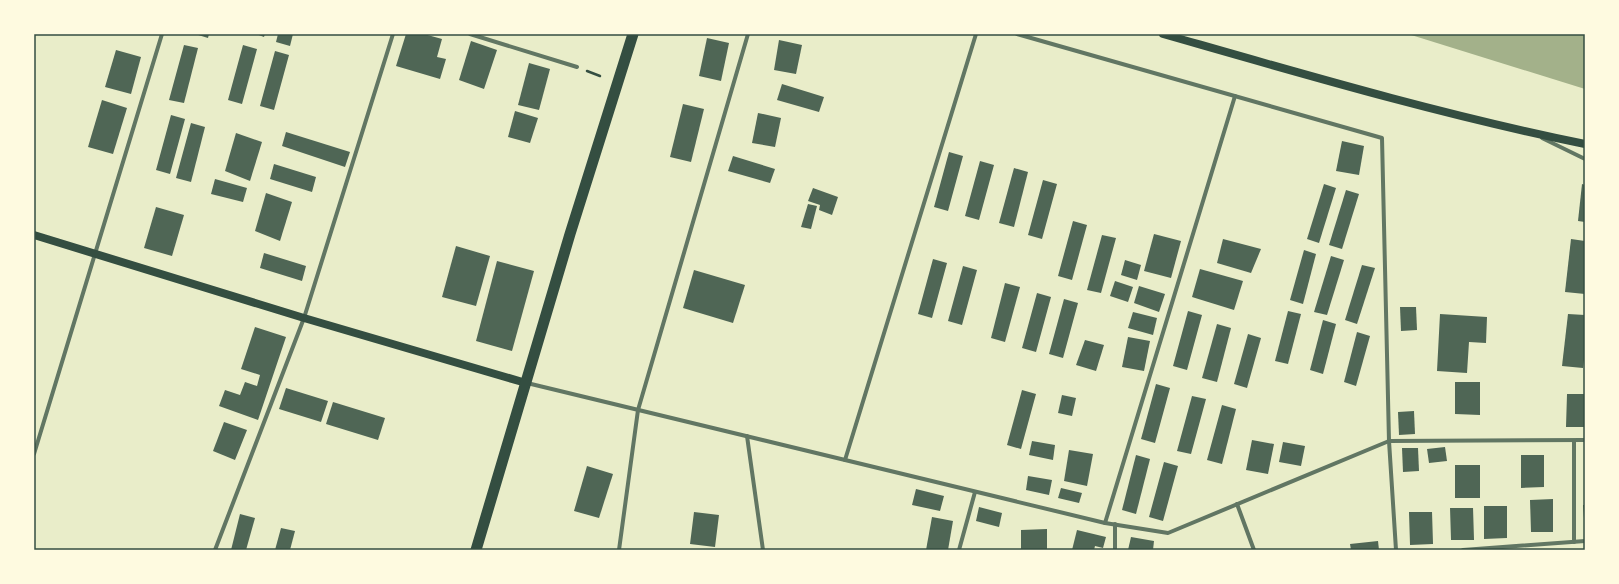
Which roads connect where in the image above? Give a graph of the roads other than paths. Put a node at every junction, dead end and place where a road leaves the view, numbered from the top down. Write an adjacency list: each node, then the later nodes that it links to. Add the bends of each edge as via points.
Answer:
1 (162, 34): 15 (street)
2 (393, 34): 16 (street)
3 (470, 34): 9 (street)
4 (633, 34): 17 (highway)
5 (748, 34): 18 (street)
6 (976, 34): 24 (street)
7 (1017, 34): 10 (street)
8 (1162, 34): 11 (main road, via 1388,98)
9 (577, 67)
10 (1235, 96): 22 (street, via 1382,138); 27 (street)
11 (1535, 134): 12 (main road); 13 (street)
12 (1585, 144)
13 (1585, 159)
14 (34, 235): 15 (main road)
15 (94, 254): 16 (main road); 23 (street)
16 (304, 318): 17 (main road); 32 (street)
17 (526, 383): 18 (street); 33 (highway)
18 (638, 410): 19 (street); 34 (street)
19 (747, 436): 24 (street); 35 (street)
20 (1574, 440): 21 (street); 22 (street); 30 (street)
21 (1585, 440)
22 (1389, 441): 26 (street); 39 (street)
23 (34, 454)
24 (845, 460): 25 (street)
25 (975, 492): 27 (street); 36 (street)
26 (1236, 504): 28 (street, via 1168,533); 38 (street)
27 (1105, 523): 28 (street)
28 (1115, 524): 37 (street)
29 (1585, 541): 30 (street)
30 (1574, 542): 31 (street)
31 (1532, 545): 40 (street); 41 (street)
32 (215, 550)
33 (476, 550)
34 (619, 550)
35 (763, 550)
36 (959, 550)
37 (1116, 550)
38 (1254, 550)
39 (1396, 550)
40 (1463, 550)
41 (1532, 550)

